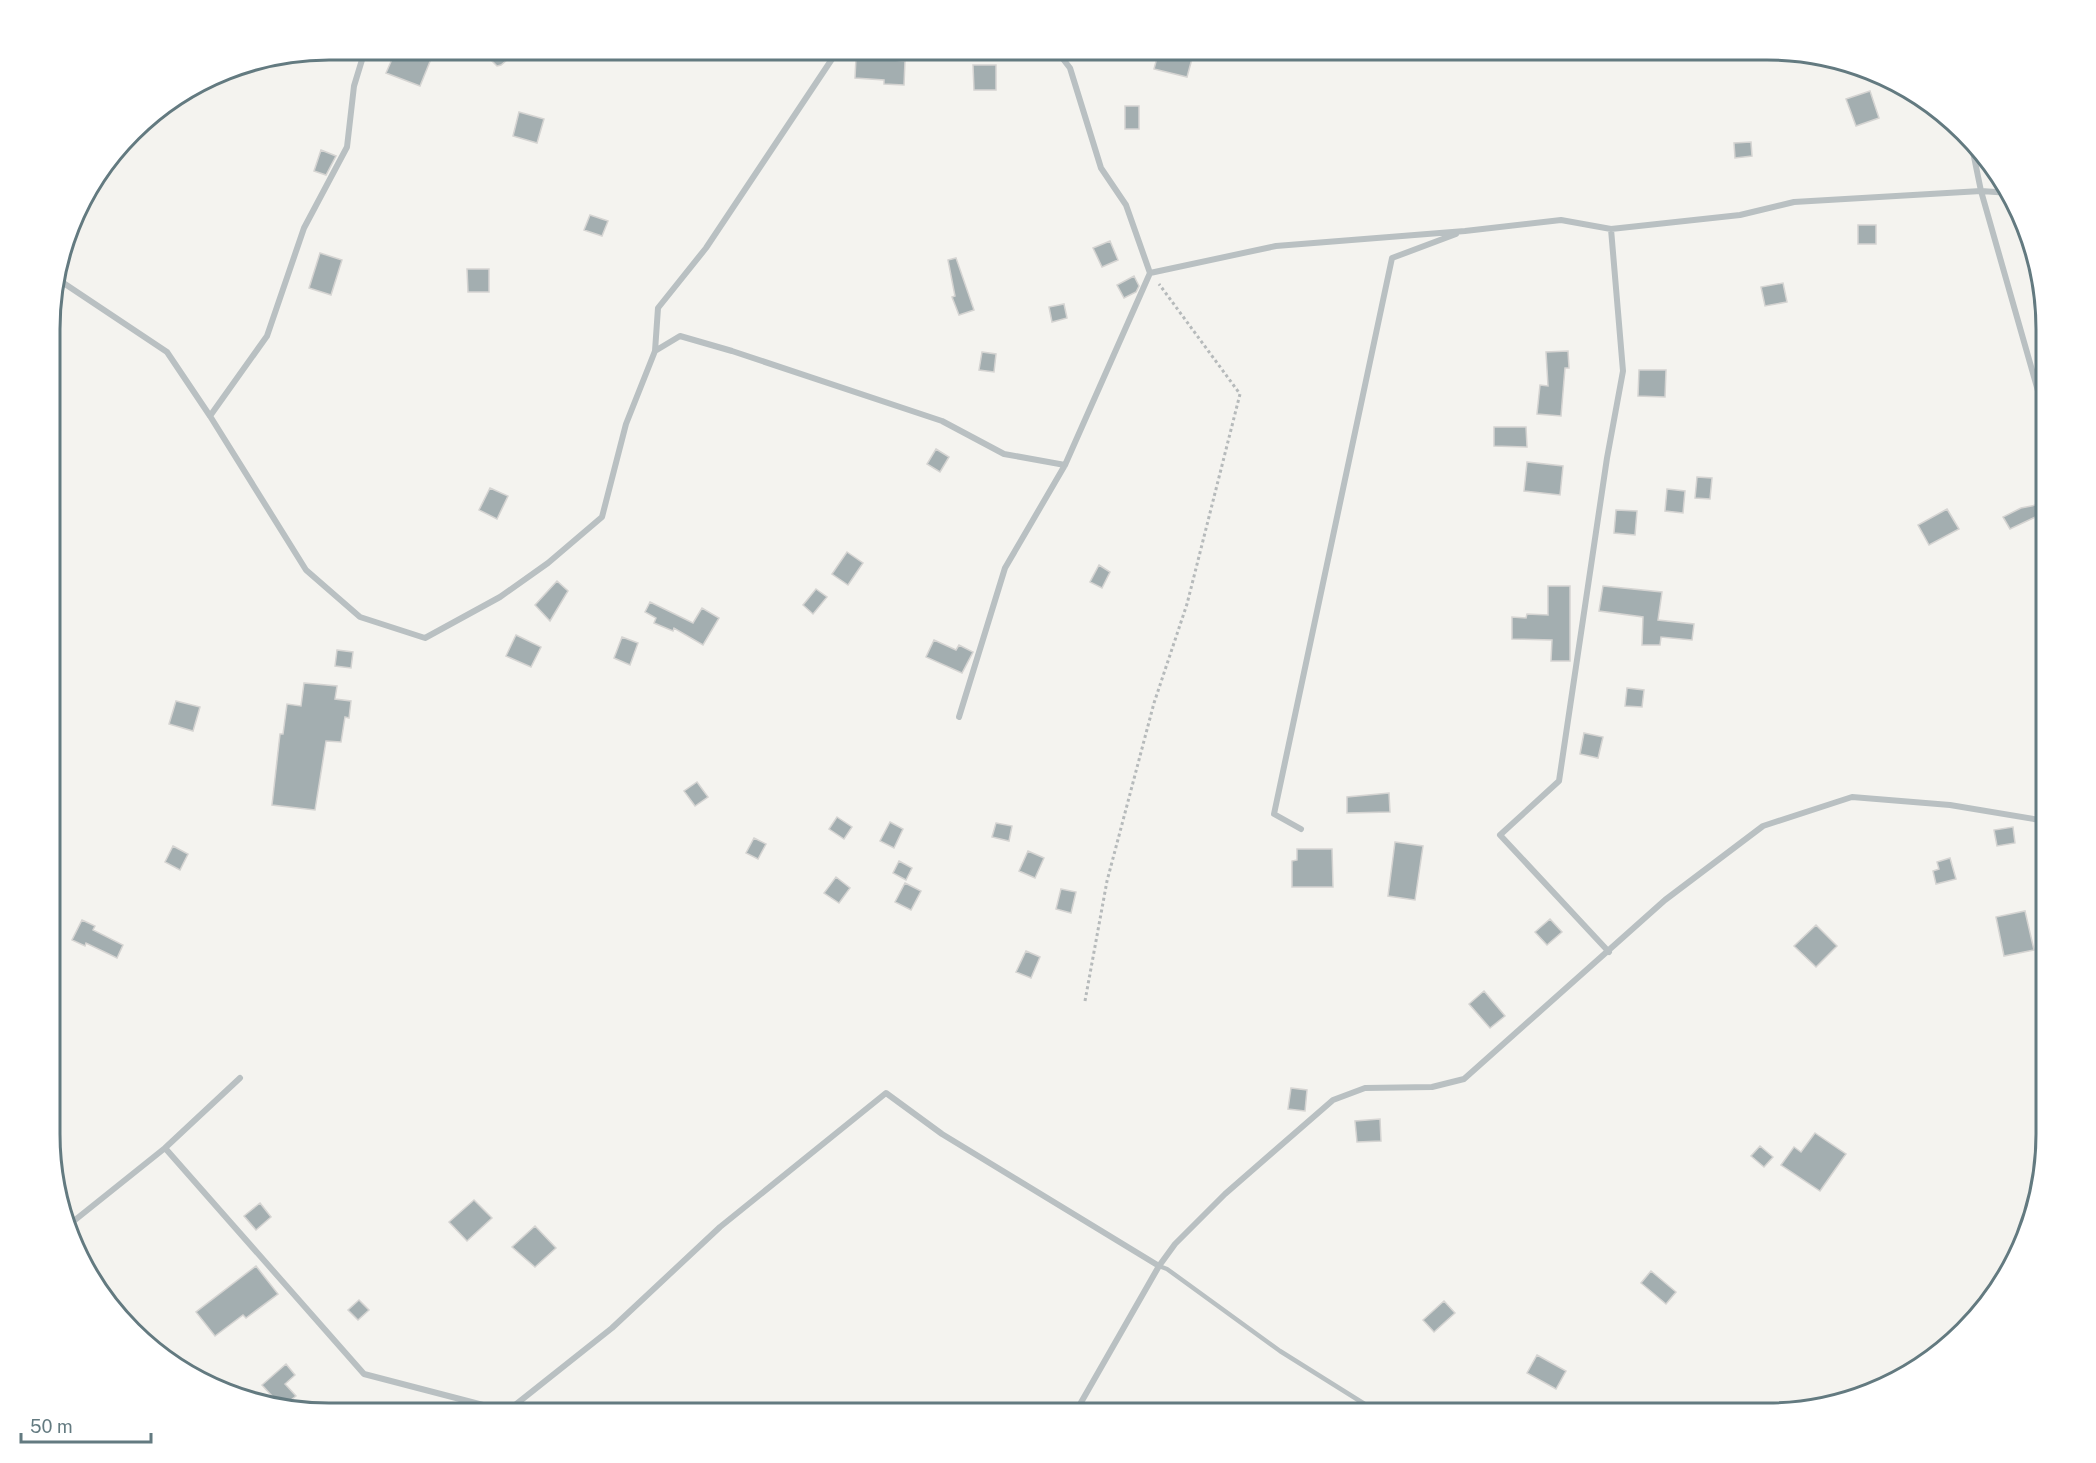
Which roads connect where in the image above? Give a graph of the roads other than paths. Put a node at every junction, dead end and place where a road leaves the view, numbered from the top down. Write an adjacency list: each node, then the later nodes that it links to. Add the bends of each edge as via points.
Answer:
1 (362, 60): 13 (street, via 354,86 347,147 304,228 267,336)
2 (831, 60): 11 (street, via 706,248 658,308)
3 (1064, 60): 9 (street, via 1070,68 1101,168 1126,205)
4 (1974, 158): 5 (street)
5 (1981, 191): 6 (street); 7 (street, via 1794,202 1740,215); 12 (street)
6 (1999, 192)
7 (1611, 229): 8 (street, via 1561,220); 18 (street, via 1623,371 1559,782 1500,836)
8 (1465, 231): 9 (street, via 1276,246); 17 (street, via 1392,258 1274,814)
9 (1150, 273): 14 (street)
10 (64, 283): 13 (street, via 167,352)
11 (655, 351): 13 (street, via 626,424 602,517 500,597 425,639 360,617 306,570); 14 (street, via 680,336 942,421 1004,454)
12 (2036, 384)
13 (210, 416)
14 (1065, 465): 15 (street, via 1005,568)
15 (959, 717)
16 (2036, 819): 18 (street, via 1950,805 1852,797 1763,826 1665,900)
17 (1301, 829)
18 (1609, 952): 22 (street, via 1464,1079 1432,1087 1365,1088 1334,1100 1225,1194)
19 (240, 1078): 20 (street)
20 (165, 1148): 21 (street); 23 (street, via 364,1374)
21 (74, 1221)
22 (1158, 1266): 24 (street, via 952,1140 886,1093 720,1227 612,1328); 25 (street); 26 (lane)
23 (472, 1403)
24 (517, 1403)
25 (1081, 1403)
26 (1363, 1403)

